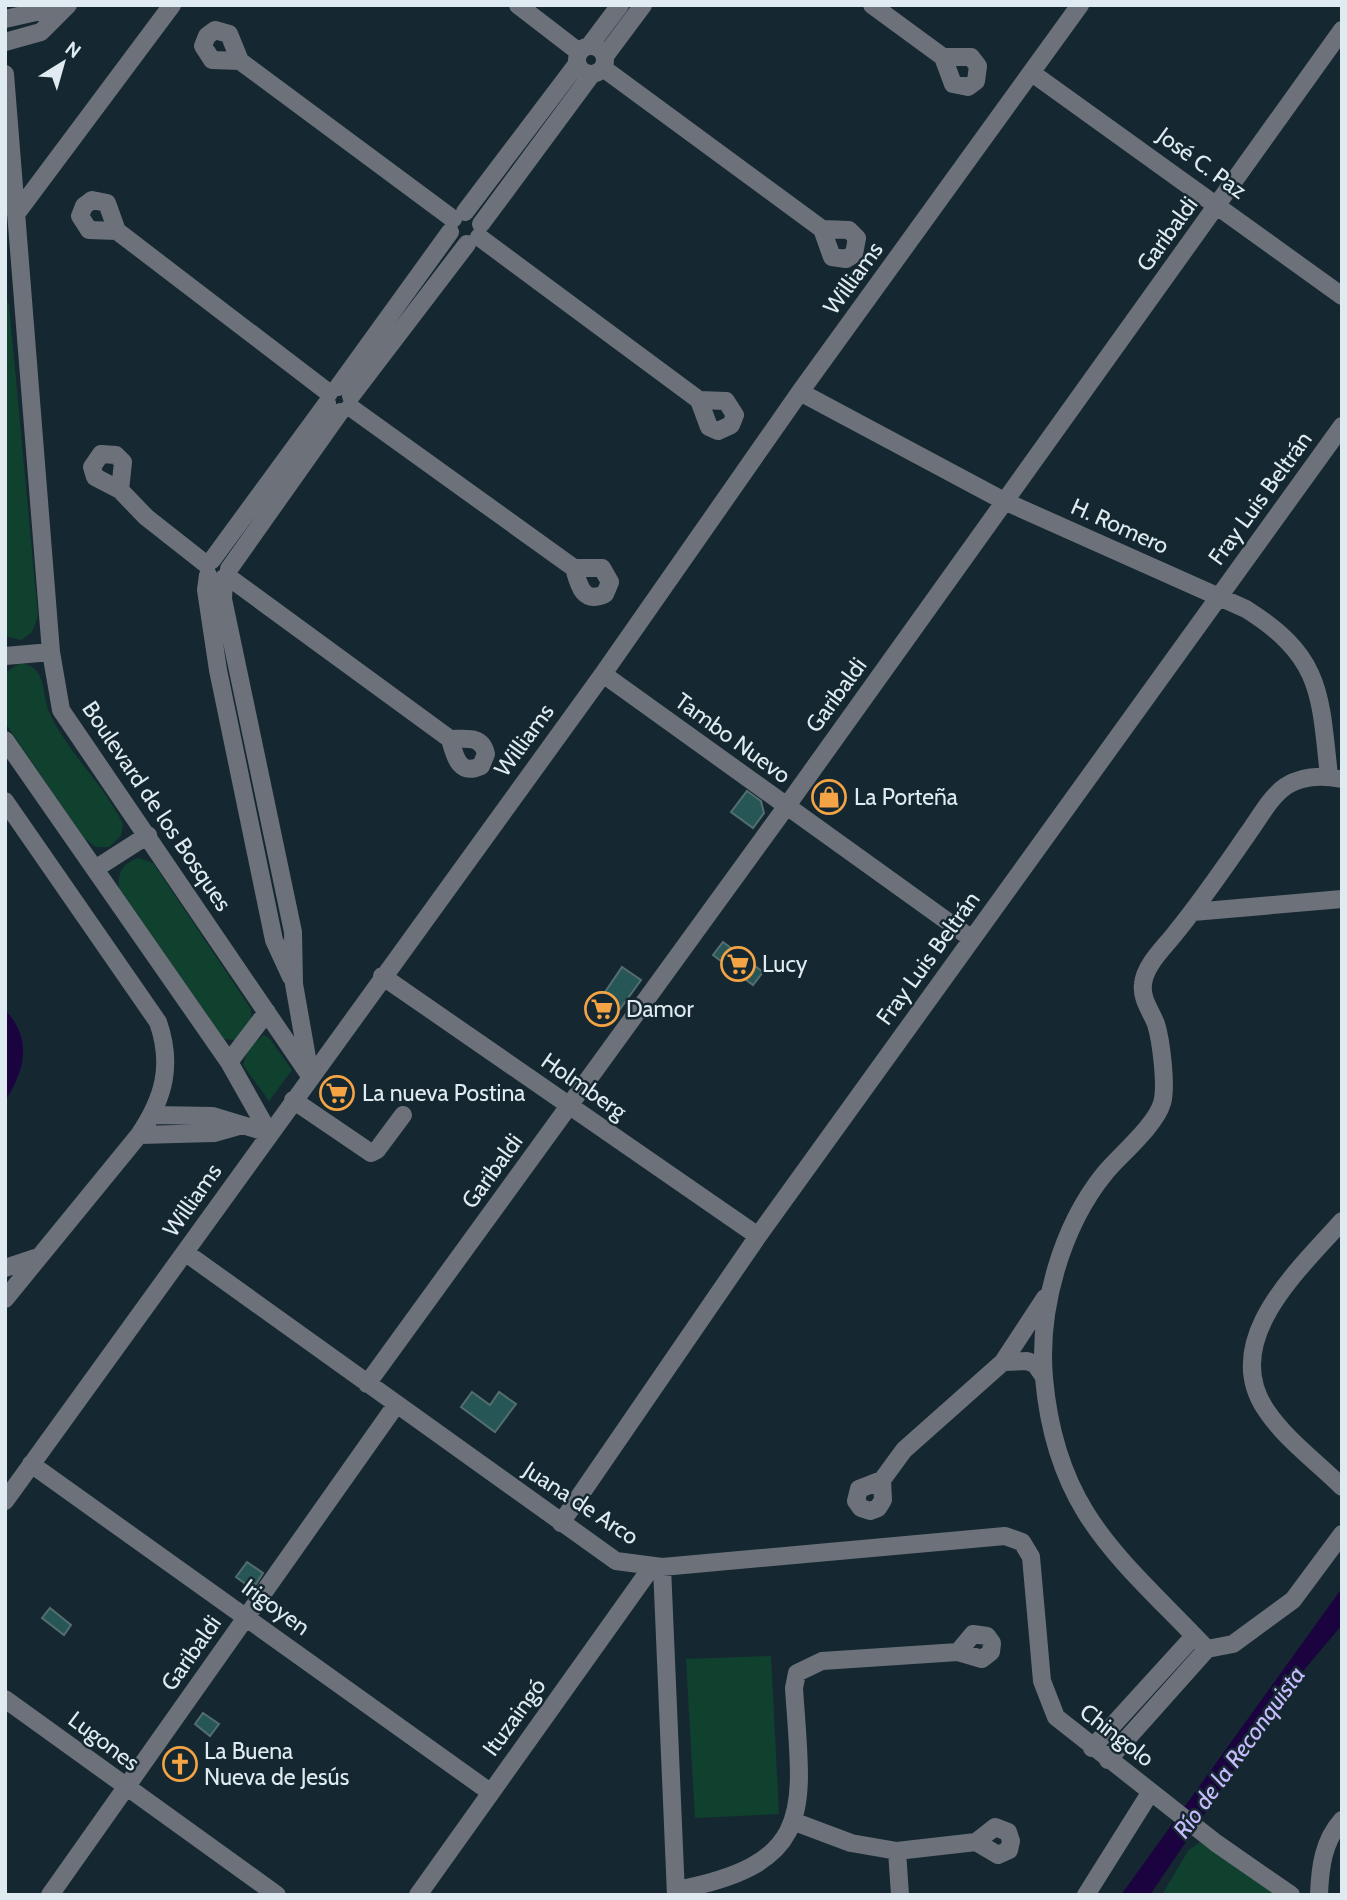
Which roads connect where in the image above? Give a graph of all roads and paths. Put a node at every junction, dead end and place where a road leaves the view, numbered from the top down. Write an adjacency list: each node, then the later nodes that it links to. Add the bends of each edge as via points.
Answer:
1 (67, 5): 8 (street); 10 (street, via 41,32)
2 (172, 5): 16 (street)
3 (518, 5): 12 (street)
4 (620, 5): 12 (street)
5 (643, 5): 12 (street)
6 (872, 5): 11 (street)
7 (1080, 5): 14 (street, Williams)
8 (5, 19)
9 (1342, 30): 17 (street, Garibaldi)
10 (5, 42)
11 (943, 57)
12 (591, 60): 18 (street); 19 (street); 21 (street)
13 (240, 61): 18 (street)
14 (1032, 73): 17 (street, José C. Paz); 25 (street, Williams)
15 (5, 74): 16 (street, Boulevard de los Bosques)
16 (12, 199): 22 (street, Boulevard de los Bosques)
17 (1218, 204): 24 (street, José C. Paz); 30 (street, Garibaldi)
18 (456, 221): 21 (street, via 475,215); 21 (street, via 456,241); 26 (street)
19 (821, 229)
20 (117, 231): 26 (street)
21 (476, 235): 26 (street); 27 (street)
22 (19, 262): 23 (street); 34 (street, Boulevard de los Bosques)
23 (5, 274)
24 (1342, 296)
25 (800, 392): 30 (street, H. Romero); 36 (street, Williams)
26 (339, 400): 31 (street); 32 (street)
27 (699, 400)
28 (1342, 426): 33 (street, Fray Luis Beltrán)
29 (120, 491): 32 (street, via 146,517)
30 (1004, 501): 33 (street, H. Romero); 41 (street, Garibaldi)
31 (574, 568)
32 (218, 570): 37 (street); 50 (street, via 293,932 294,984)
33 (1218, 597): 39 (street, H. Romero, via 1267,622 1311,671); 46 (street, Fray Luis Beltrán)
34 (51, 652): 35 (street); 42 (street, Boulevard de los Bosques, via 61,710)
35 (5, 656)
36 (603, 674): 41 (street, Tambo Nuevo); 47 (street, Williams)
37 (450, 739)
38 (5, 740): 43 (street)
39 (1336, 778): 45 (street, via 1306,777 1277,794)
40 (5, 802): 53 (street, via 158,1022 167,1065)
41 (786, 807): 46 (street, Tambo Nuevo); 52 (street, Garibaldi)
42 (148, 835): 43 (street); 48 (street, Boulevard de los Bosques)
43 (95, 869): 49 (street)
44 (1342, 898): 45 (street)
45 (1193, 912): 63 (street, via 1147,969 1143,983 1143,995 1157,1026 1162,1103 1085,1202)
46 (972, 939): 59 (street, Fray Luis Beltrán)
47 (382, 976): 50 (street, Williams); 52 (street, Holmberg)
48 (267, 1012): 49 (street); 50 (street, Boulevard de los Bosques)
49 (229, 1062): 56 (street)
50 (310, 1076): 51 (street, Williams)
51 (293, 1100): 54 (street, via 371,1153); 56 (street, Williams)
52 (570, 1106): 59 (street, Holmberg); 67 (street, Garibaldi)
53 (152, 1115): 55 (street, via 213,1116); 57 (street)
54 (403, 1115)
55 (242, 1125): 56 (street); 57 (street, via 214,1133)
56 (269, 1133): 60 (street, Williams)
57 (139, 1135): 61 (street)
58 (1342, 1221): 71 (street, via 1266,1313 1256,1338 1254,1367 1259,1394 1271,1418)
59 (758, 1236): 73 (street, Fray Luis Beltrán)
60 (186, 1253): 67 (street, Juana de Arco); 69 (street, Williams)
61 (37, 1257): 62 (street); 64 (street)
62 (5, 1268)
63 (1054, 1280): 65 (street); 66 (street, via 1046,1316)
64 (5, 1299)
65 (1003, 1362): 66 (street, via 1027,1361); 70 (street, via 932,1422)
66 (1044, 1377): 77 (street, via 1052,1433 1084,1513 1134,1576)
67 (367, 1384): 68 (street, Juana de Arco)
68 (396, 1405): 73 (street, Juana de Arco); 76 (street, Garibaldi)
69 (31, 1464): 72 (street, Williams); 76 (street, Irigoyen)
70 (882, 1480)
71 (1342, 1487)
72 (5, 1501)
73 (561, 1523): 75 (street, Juana de Arco, via 616,1561)
74 (1342, 1534): 77 (street, via 1307,1584 1273,1617 1233,1644)
75 (656, 1568): 80 (street, Juana de Arco, via 1005,1536 1022,1542 1031,1557); 84 (street, Ituzaingó); 90 (street)
76 (247, 1616): 83 (street, Garibaldi); 84 (street, Irigoyen)
77 (1200, 1643): 81 (street); 82 (street)
78 (958, 1652): 87 (street, via 822,1661 797,1674)
79 (5, 1699): 83 (street, Lugones)
80 (1048, 1703): 81 (street, Chingolo, via 1065,1728)
81 (1092, 1748): 82 (street, Chingolo)
82 (1108, 1760): 85 (street, Chingolo)
83 (125, 1788): 91 (street, Garibaldi); 92 (street, Lugones)
84 (490, 1792): 93 (street, Ituzaingó)
85 (1156, 1797): 95 (street); 96 (street, Chingolo)
86 (1342, 1820): 97 (street, via 1324,1854)
87 (795, 1822): 89 (street, via 851,1843); 90 (street, via 776,1850 759,1861 719,1881)
88 (976, 1842): 89 (street)
89 (897, 1851): 94 (street)
90 (676, 1892)
91 (50, 1895)
92 (276, 1895)
93 (418, 1895)
94 (900, 1895)
95 (1086, 1895)
96 (1291, 1895)
97 (1319, 1895)

